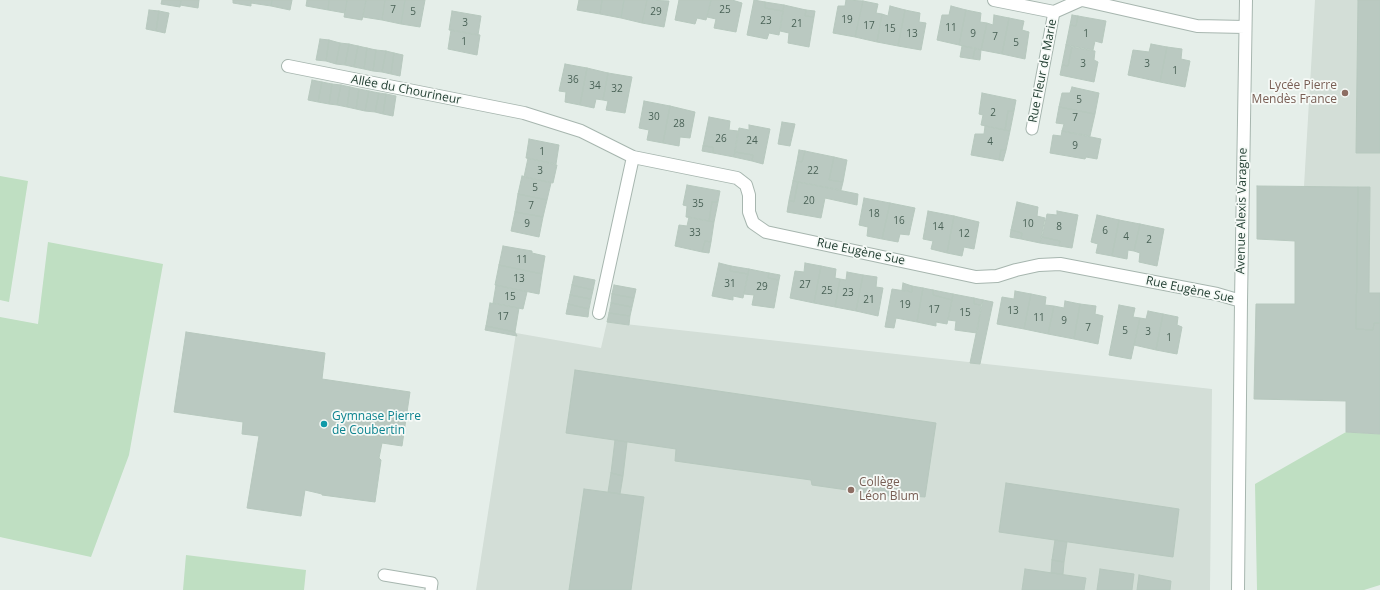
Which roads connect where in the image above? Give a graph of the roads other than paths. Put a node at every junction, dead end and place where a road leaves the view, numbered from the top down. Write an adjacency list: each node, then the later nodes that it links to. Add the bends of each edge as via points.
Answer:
1 (994, 0): 4 (street)
2 (1082, 0): 4 (street); 5 (street, via 1197,26)
3 (1246, 0): 5 (street, Avenue Alexis Varagne)
4 (1054, 12): 8 (lane, Rue Fleur de Marie)
5 (1246, 27): 10 (street, Avenue Alexis Varagne)
6 (288, 66): 7 (street, Allée du Chourineur)
7 (524, 113): 9 (street, Rue Eugène Sue, via 581,131)
8 (1032, 129)
9 (633, 157): 10 (street, Rue Eugène Sue, via 737,178 746,185 753,223 766,232 976,277 997,276 1039,265 1060,264 1217,294); 11 (street)
10 (1241, 301): 14 (street, Avenue Alexis Varagne)
11 (599, 313)
12 (384, 575): 13 (lane, via 432,583)
13 (431, 590)
14 (1238, 590)

